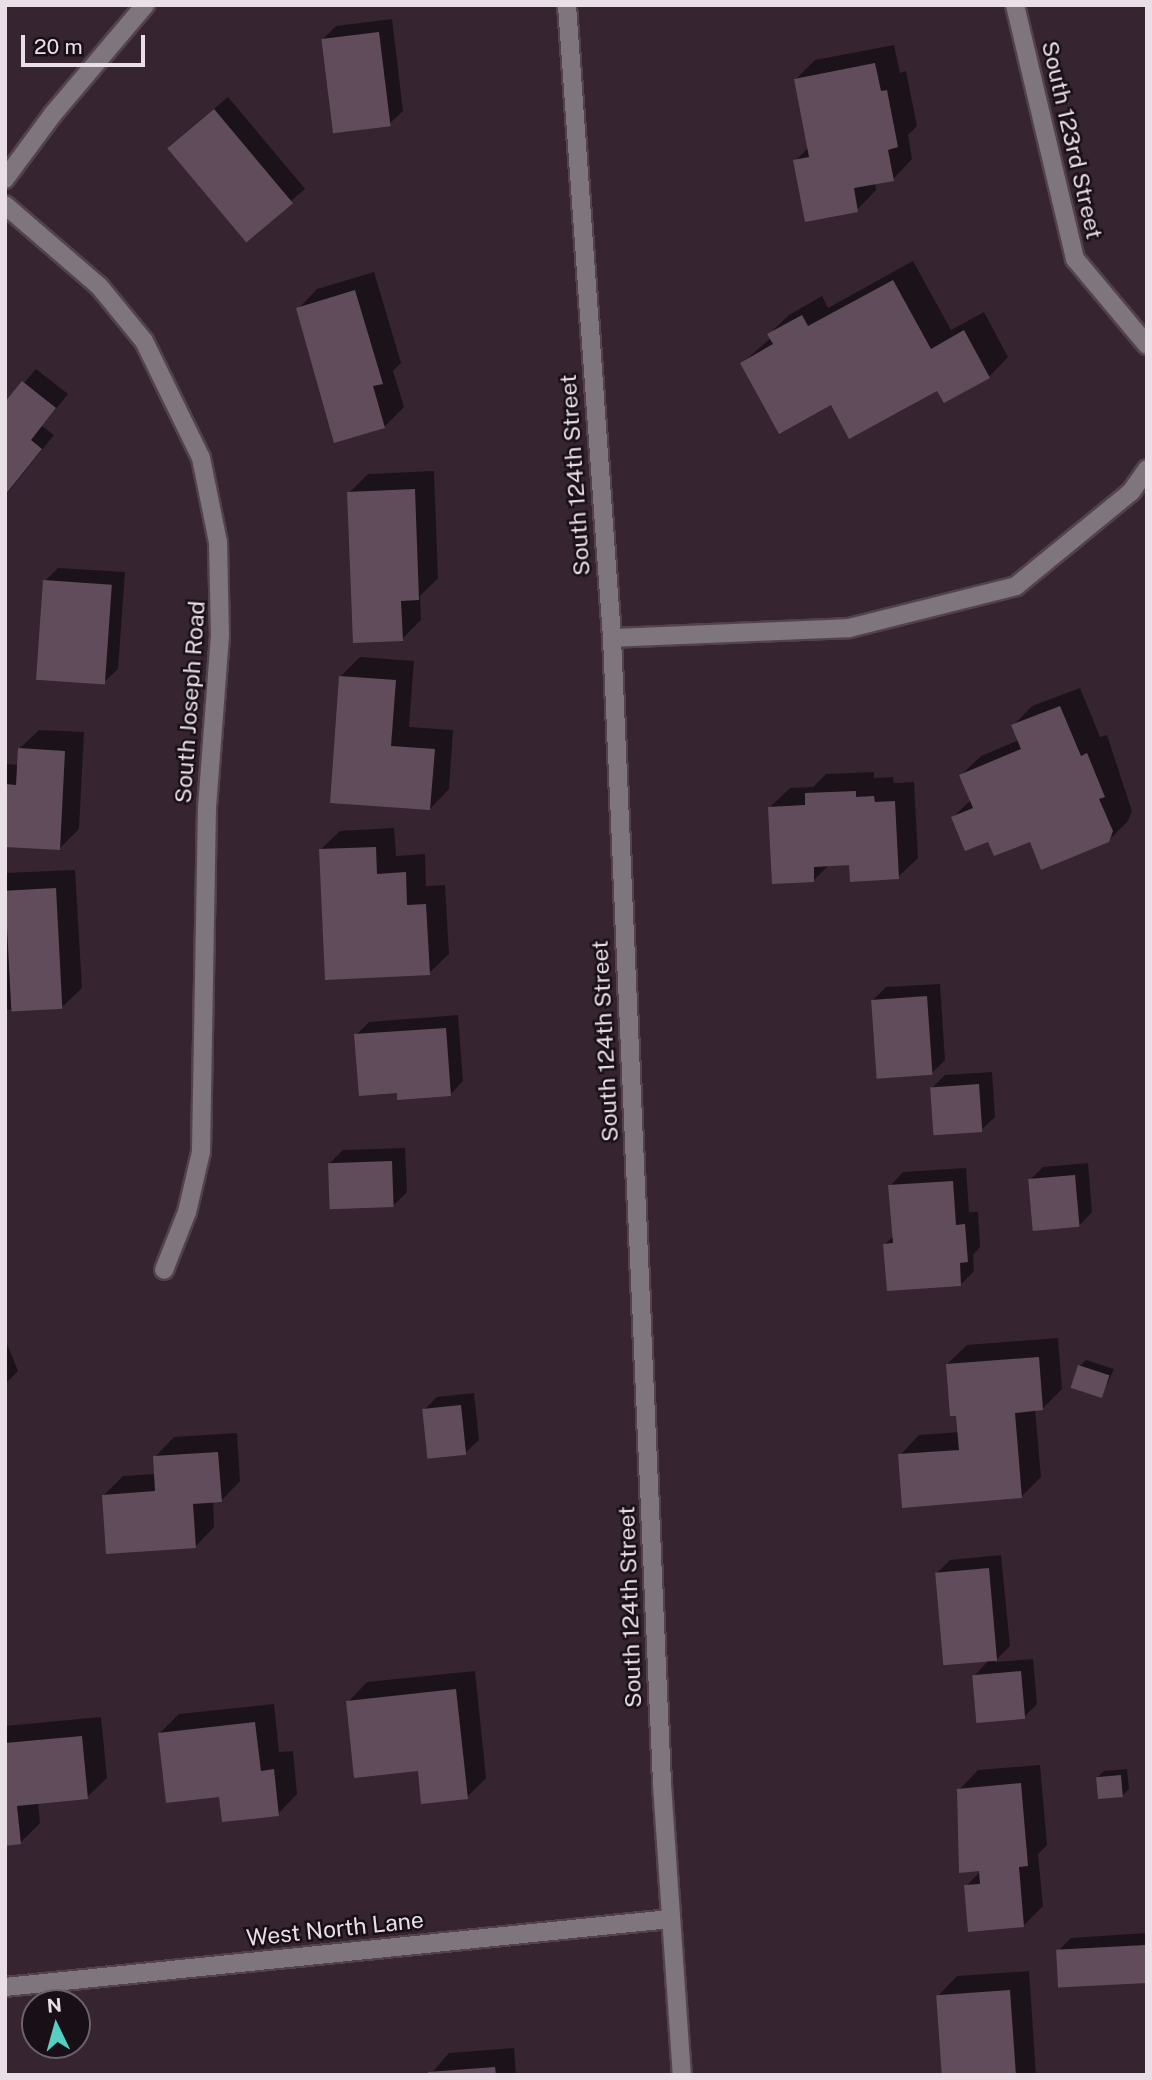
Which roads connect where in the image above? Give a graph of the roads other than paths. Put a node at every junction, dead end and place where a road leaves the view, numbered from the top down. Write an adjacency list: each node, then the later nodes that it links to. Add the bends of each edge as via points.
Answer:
1 (145, 5): 4 (street)
2 (567, 5): 8 (street, South 124th Street)
3 (1015, 5): 6 (street, South 123rd Street, via 1074,259)
4 (5, 179)
5 (5, 205): 9 (street, South Joseph Road, via 99,286 144,341 201,458 219,542 221,595 207,807 201,1152 187,1212)
6 (1147, 345)
7 (1147, 469): 8 (street, via 1131,492 1016,586 849,628)
8 (611, 638): 10 (street, South 124th Street)
9 (164, 1270)
10 (670, 1919): 11 (street, West North Lane); 12 (street, South 124th Street)
11 (5, 1987)
12 (682, 2075)

